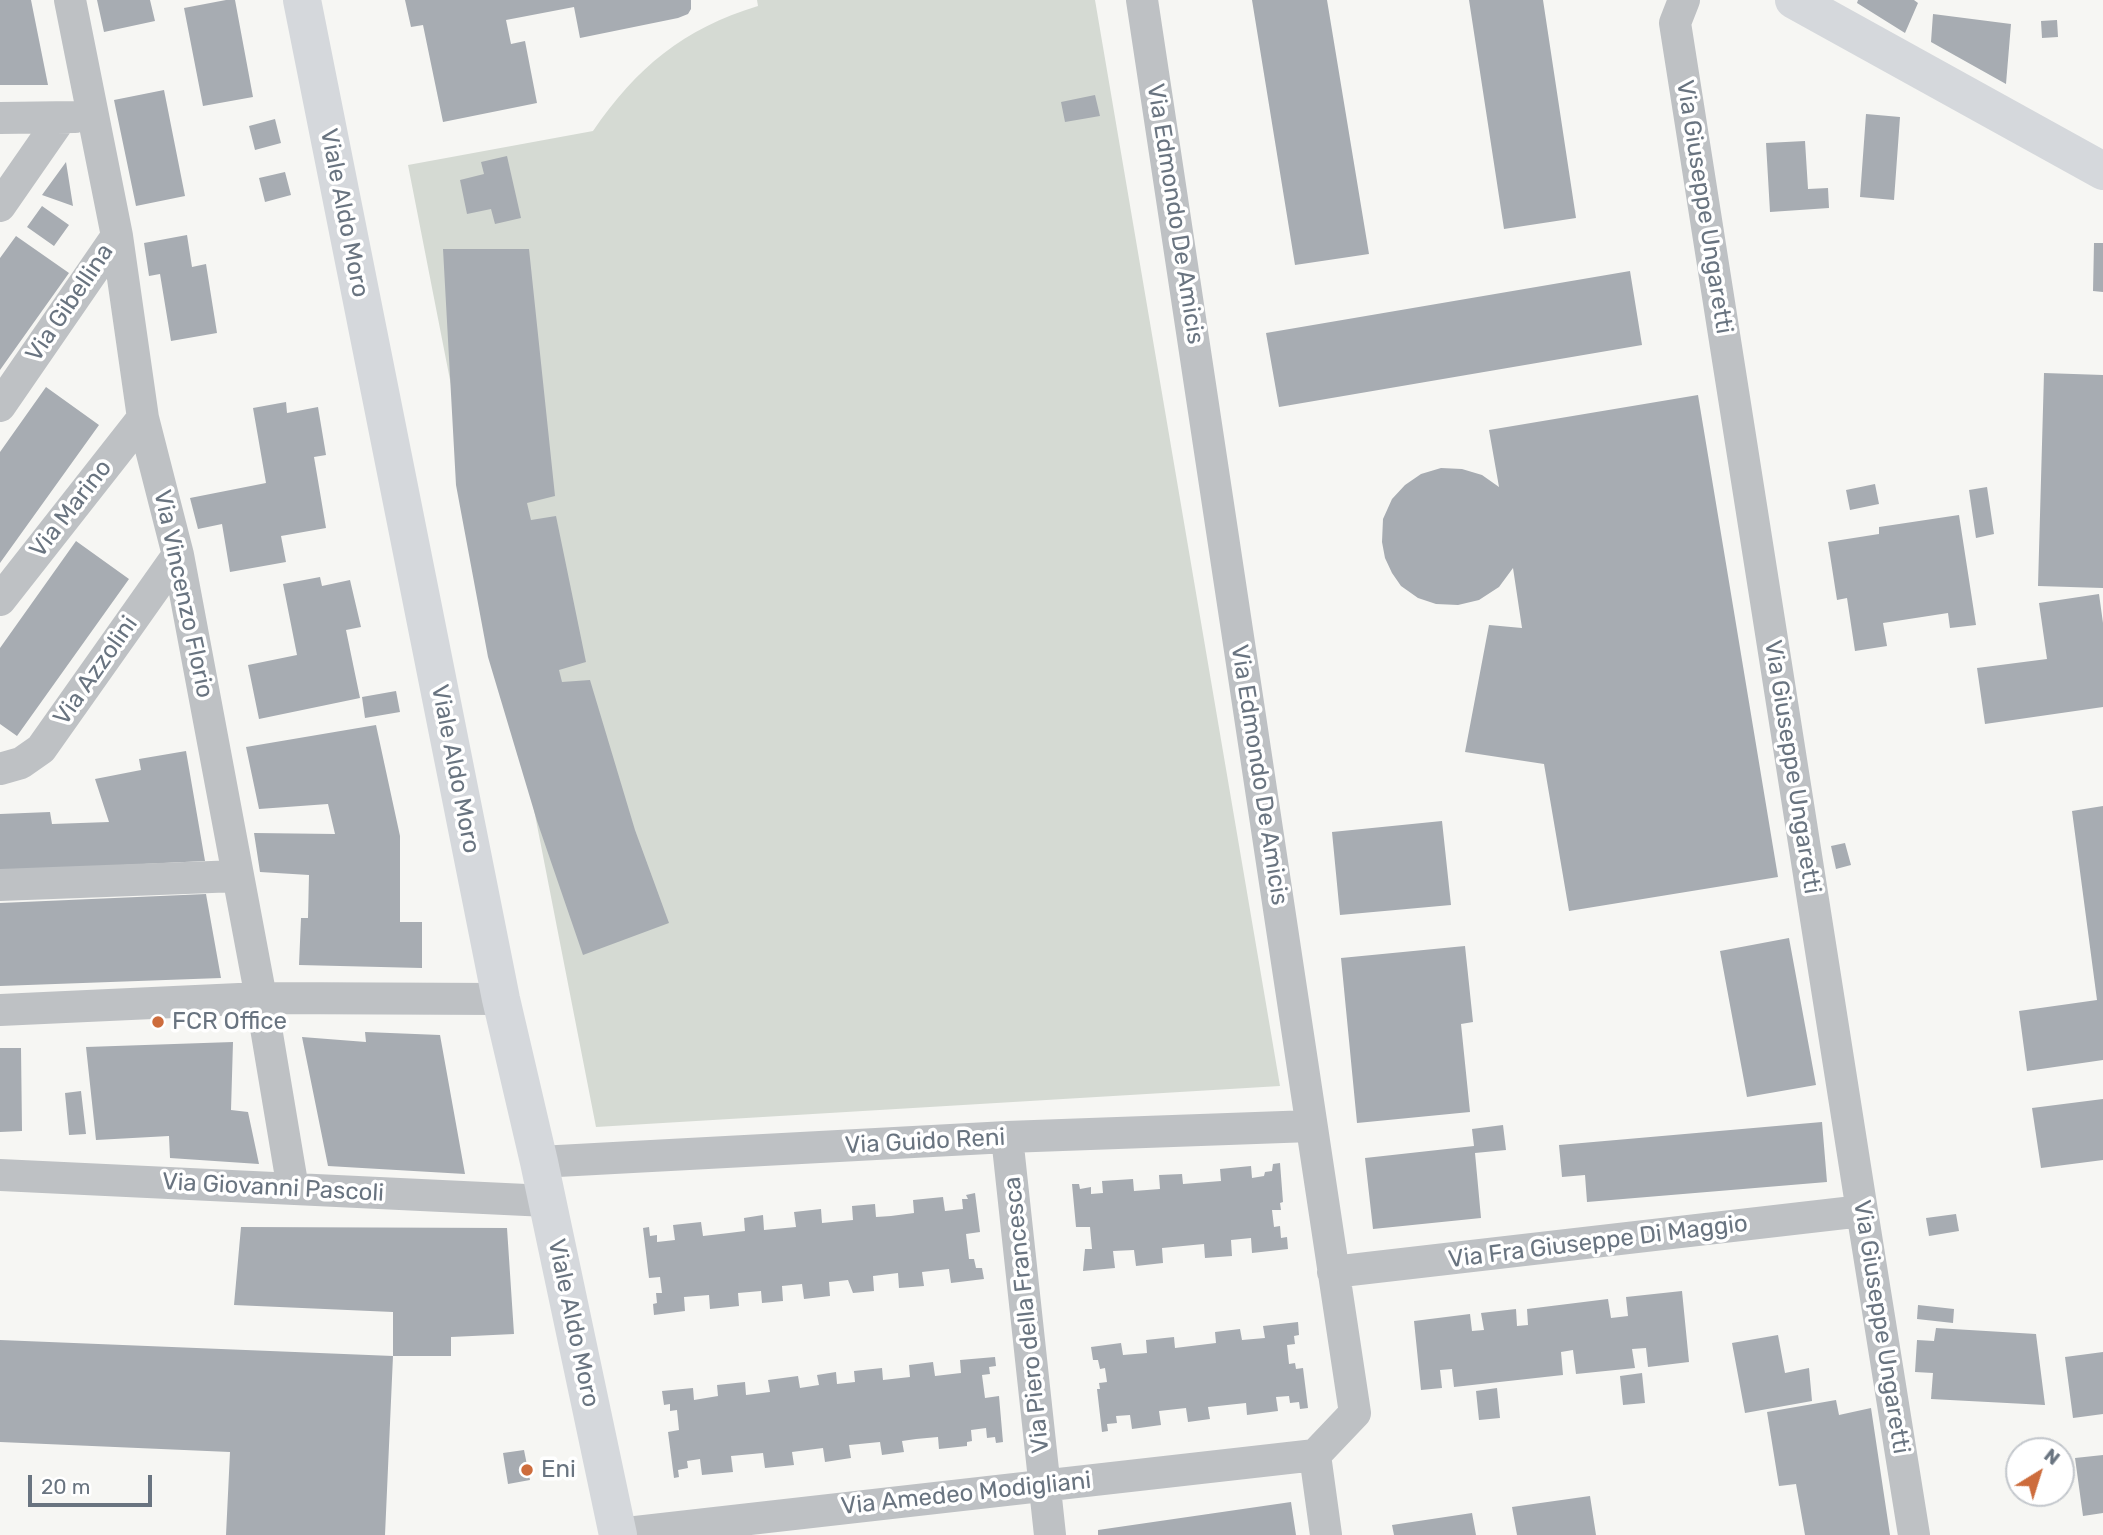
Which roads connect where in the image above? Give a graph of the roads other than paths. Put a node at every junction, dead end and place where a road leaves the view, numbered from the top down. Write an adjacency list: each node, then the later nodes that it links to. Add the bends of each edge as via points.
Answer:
1 (70, 0): 6 (street, Via Vincenzo Florio)
2 (302, 0): 20 (main road, Viale Aldo Moro)
3 (1142, 0): 22 (street, Via Edmondo De Amicis)
4 (1684, 0): 28 (street, Via Giuseppe Ungaretti, via 1675,23)
5 (1794, 0): 9 (main road)
6 (93, 117): 8 (street); 11 (street, Via Vincenzo Florio)
7 (0, 118): 8 (street)
8 (61, 118): 10 (street)
9 (2103, 171)
10 (0, 206)
11 (117, 236): 12 (street, Via Gibellina); 13 (street, Via Vincenzo Florio)
12 (0, 406)
13 (142, 418): 14 (street, Via Vincenzo Florio); 15 (street, Via Marino)
14 (178, 555): 16 (street, Via Azzolini, via 41,749 21,763); 17 (street, Via Vincenzo Florio)
15 (0, 600)
16 (0, 769)
17 (239, 876): 18 (street); 19 (street, Via Vincenzo Florio)
18 (0, 885)
19 (261, 998): 20 (street); 21 (street); 26 (street, Via Vincenzo Florio)
20 (501, 999): 24 (main road, Viale Aldo Moro)
21 (0, 1010)
22 (1311, 1126): 23 (street, Via Guido Reni); 29 (street, Via Edmondo De Amicis)
23 (1007, 1137): 24 (street, Via Guido Reni); 31 (street, Via Piero della Francesca)
24 (539, 1163): 27 (main road, Viale Aldo Moro)
25 (0, 1175): 26 (street, Via Giovanni Pascoli)
26 (293, 1189): 27 (street, Via Giovanni Pascoli)
27 (547, 1201): 32 (main road, Viale Aldo Moro)
28 (1862, 1211): 29 (street, Via Fra Giuseppe Di Maggio); 35 (street, Via Giuseppe Ungaretti)
29 (1334, 1272): 30 (street, Via Edmondo De Amicis, via 1355,1413)
30 (1315, 1455): 31 (street, Via Amedeo Modigliani); 34 (street)
31 (1045, 1485): 32 (street, Via Amedeo Modigliani); 33 (street, Via Piero della Francesca)
32 (618, 1534)
33 (1051, 1535)
34 (1326, 1535)
35 (1914, 1535)

